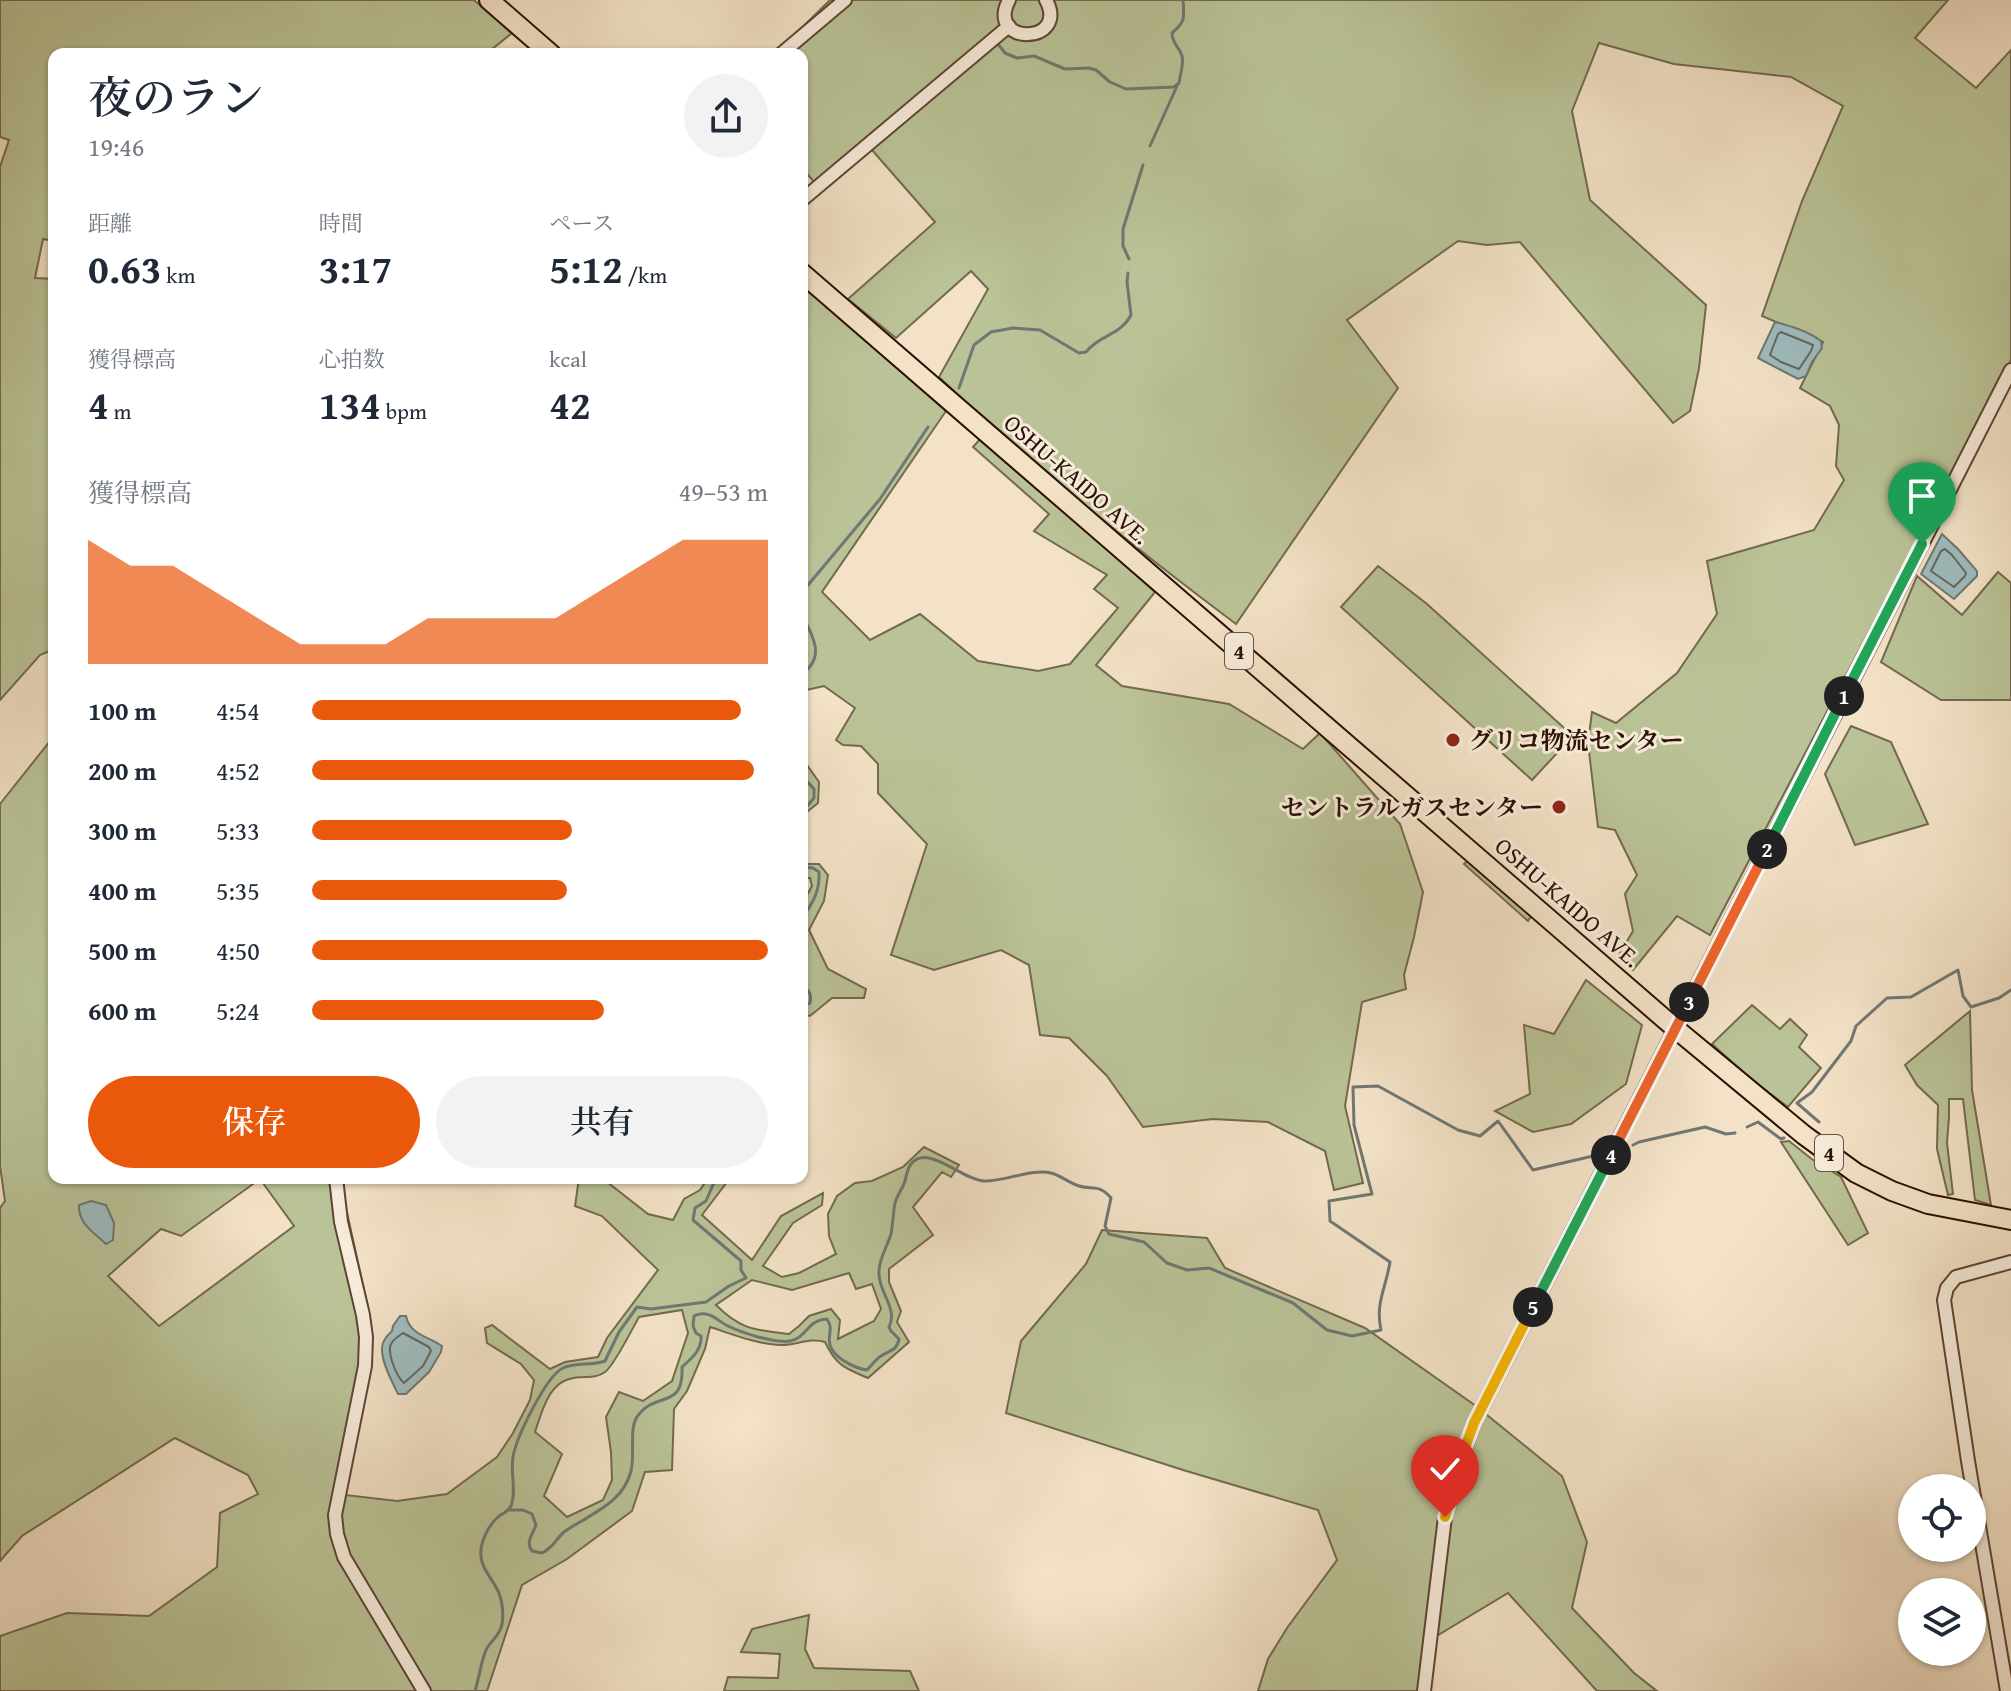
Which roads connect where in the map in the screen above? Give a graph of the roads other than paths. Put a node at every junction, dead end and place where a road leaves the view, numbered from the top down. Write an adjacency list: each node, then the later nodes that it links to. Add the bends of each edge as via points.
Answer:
1 (489, 0): 6 (highway)
2 (845, 0): 7 (street)
3 (1009, 0): 5 (street)
4 (1046, 0): 5 (street, via 1049,20 1041,31 1027,36)
5 (1009, 26): 8 (street)
6 (544, 48)
7 (788, 48)
8 (808, 195)
9 (808, 278): 11 (highway, OSHU-KAIDO AVE. / 4)
10 (2011, 370): 11 (street)
11 (1676, 1029): 13 (highway, OSHU-KAIDO AVE. / 4, via 1856,1173 1928,1204); 16 (street, via 1474,1423 1445,1517)
12 (337, 1184): 15 (street, via 366,1337 335,1515 337,1534 344,1557)
13 (2011, 1220)
14 (2011, 1262): 17 (street, via 1956,1277 1944,1300)
15 (424, 1691)
16 (1424, 1691)
17 (2007, 1691)

